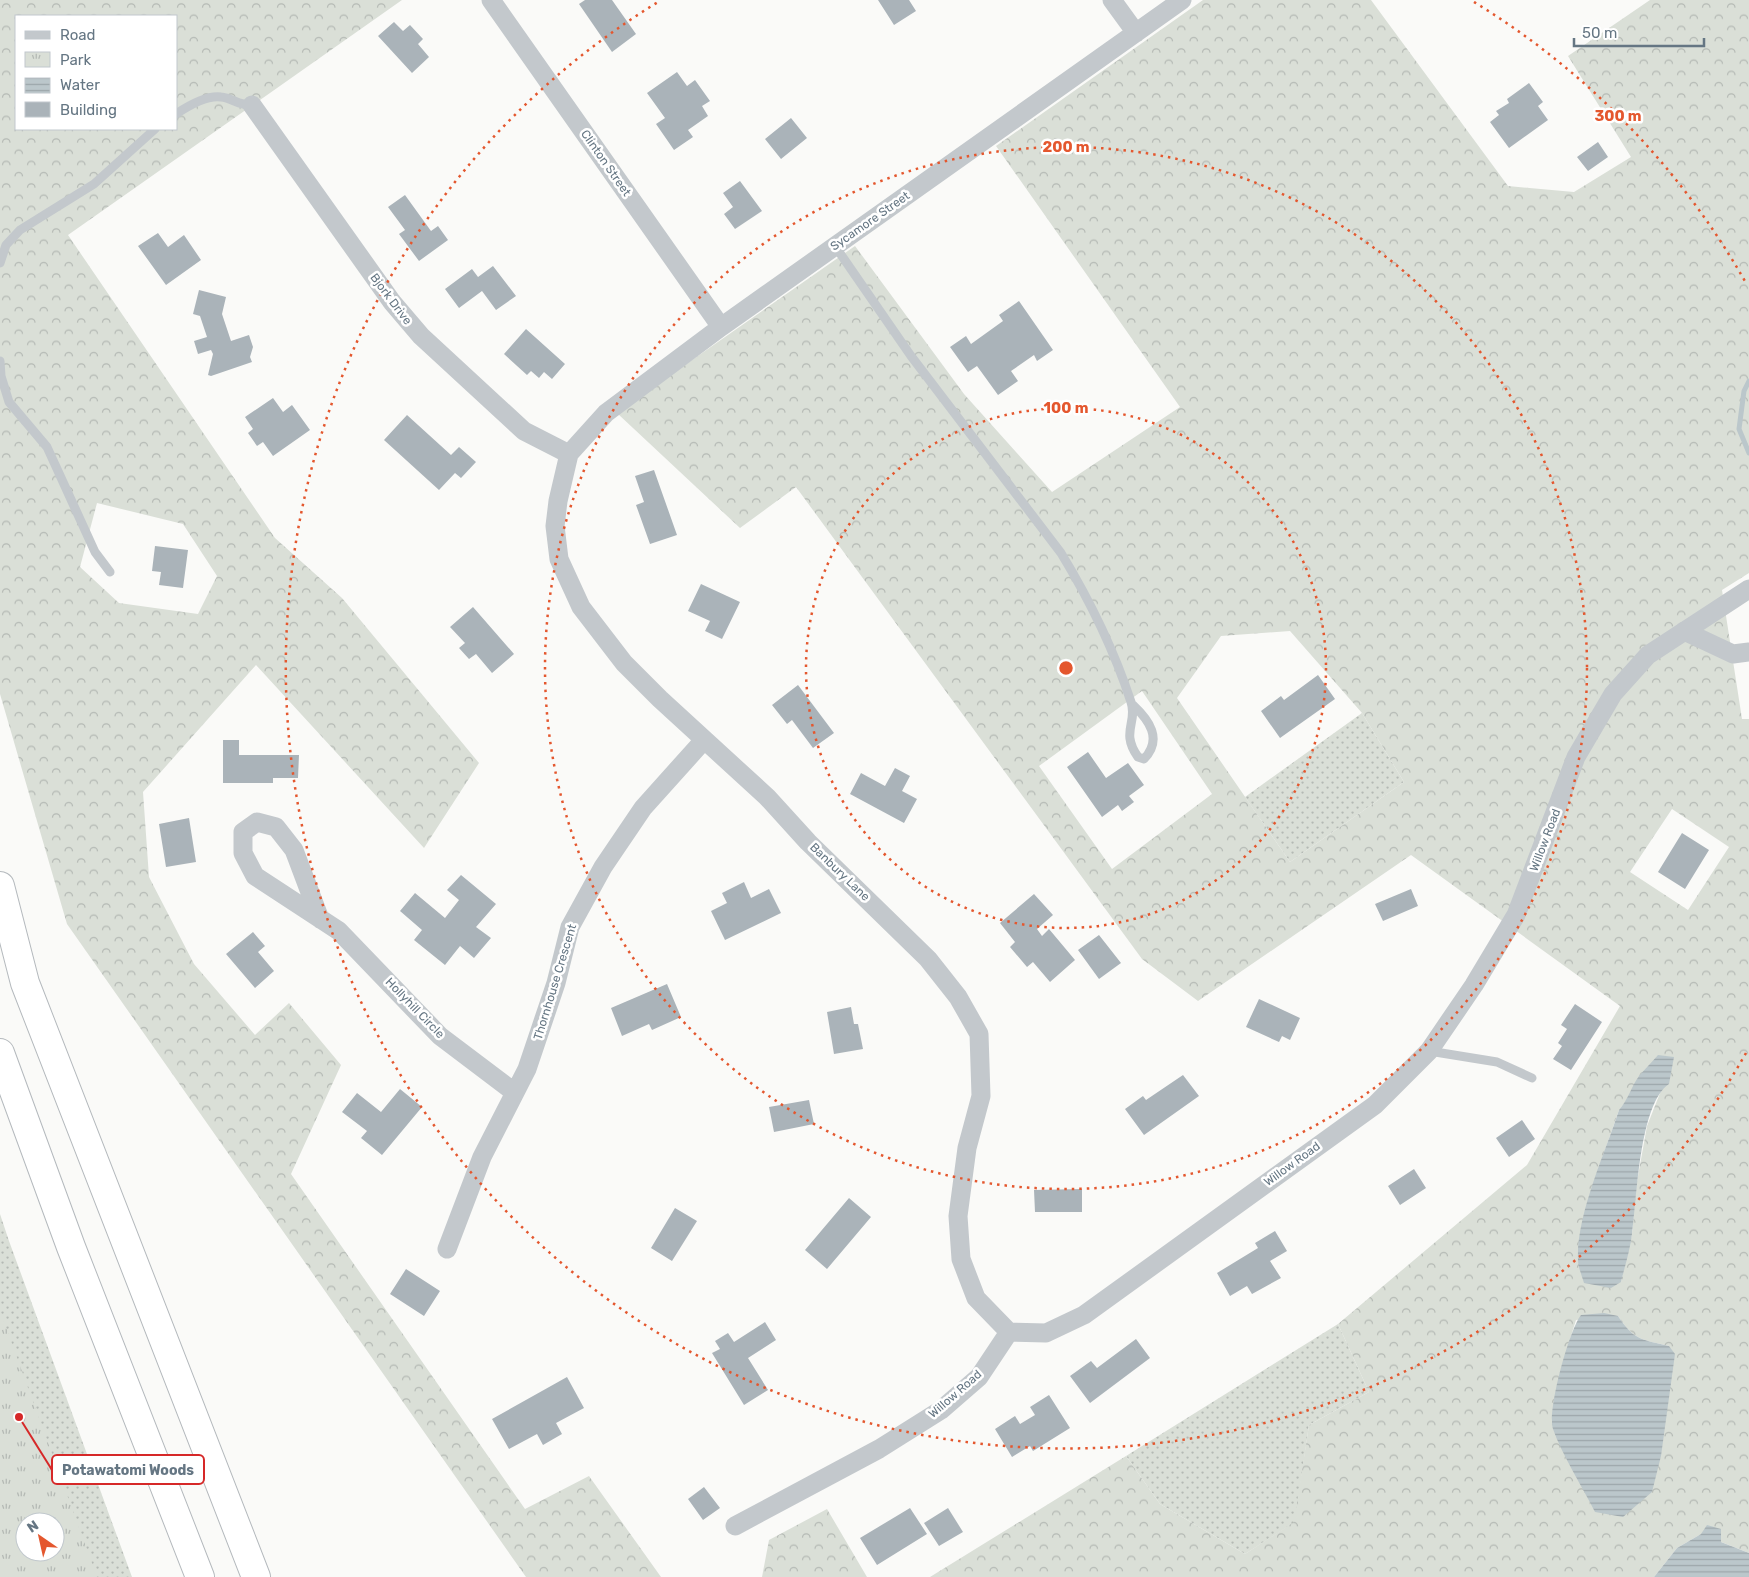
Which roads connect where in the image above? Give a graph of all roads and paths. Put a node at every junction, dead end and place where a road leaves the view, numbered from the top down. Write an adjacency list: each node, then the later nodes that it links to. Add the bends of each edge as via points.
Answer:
1 (491, 0): 10 (street, Clinton Street)
2 (1112, 0): 4 (street)
3 (1182, 0): 4 (street, Sycamore Street)
4 (1136, 33): 8 (street, Sycamore Street)
5 (252, 105): 6 (lane, via 244,106 222,97 208,98); 12 (street, Bjork Drive, via 388,297 420,336 524,431)
6 (178, 113)
7 (154, 130): 9 (lane, via 94,184 20,230 6,245)
8 (835, 246): 10 (street, Sycamore Street); 17 (lane, via 912,356 1061,553 1111,650)
9 (0, 263)
10 (721, 327): 12 (street, Sycamore Street, via 606,413)
11 (0, 361): 13 (lane, via 9,402 47,447 95,552)
12 (569, 454): 18 (street, Banbury Lane, via 555,526 558,559 581,607 624,662)
13 (110, 572)
14 (1749, 589): 15 (street, Willow Road)
15 (1684, 631): 16 (street, via 1733,654); 21 (street, Willow Road, via 1648,655 1613,694 1576,757 1516,916)
16 (1749, 652)
17 (1133, 705): 17 (lane, via 1128,737 1138,757 1144,759 1154,740 1153,729)
18 (704, 740): 24 (street, Thornhouse Crescent, via 643,808 603,867 570,927 527,1069); 26 (street, Banbury Lane, via 767,797 808,842 928,959 958,997 978,1034 981,1096 967,1148 958,1216 961,1258 976,1298)
19 (0, 886): 29 (highway, via 25,983)
20 (320, 919): 20 (street, Hollyhill Circle, via 294,850 276,827 257,822 243,832 243,854 255,876); 24 (street, Hollyhill Circle, via 345,937 440,1036)
21 (1429, 1051): 23 (lane, via 1497,1062); 26 (street, Willow Road, via 1375,1106 1084,1315 1046,1333)
22 (0, 1053): 28 (highway, via 71,1247)
23 (1532, 1078)
24 (514, 1092): 25 (street, Thornhouse Crescent, via 482,1157)
25 (448, 1249)
26 (1009, 1332): 27 (street, Willow Road, via 979,1377 941,1410 878,1449)
27 (735, 1526)
28 (200, 1577)
29 (256, 1577)

